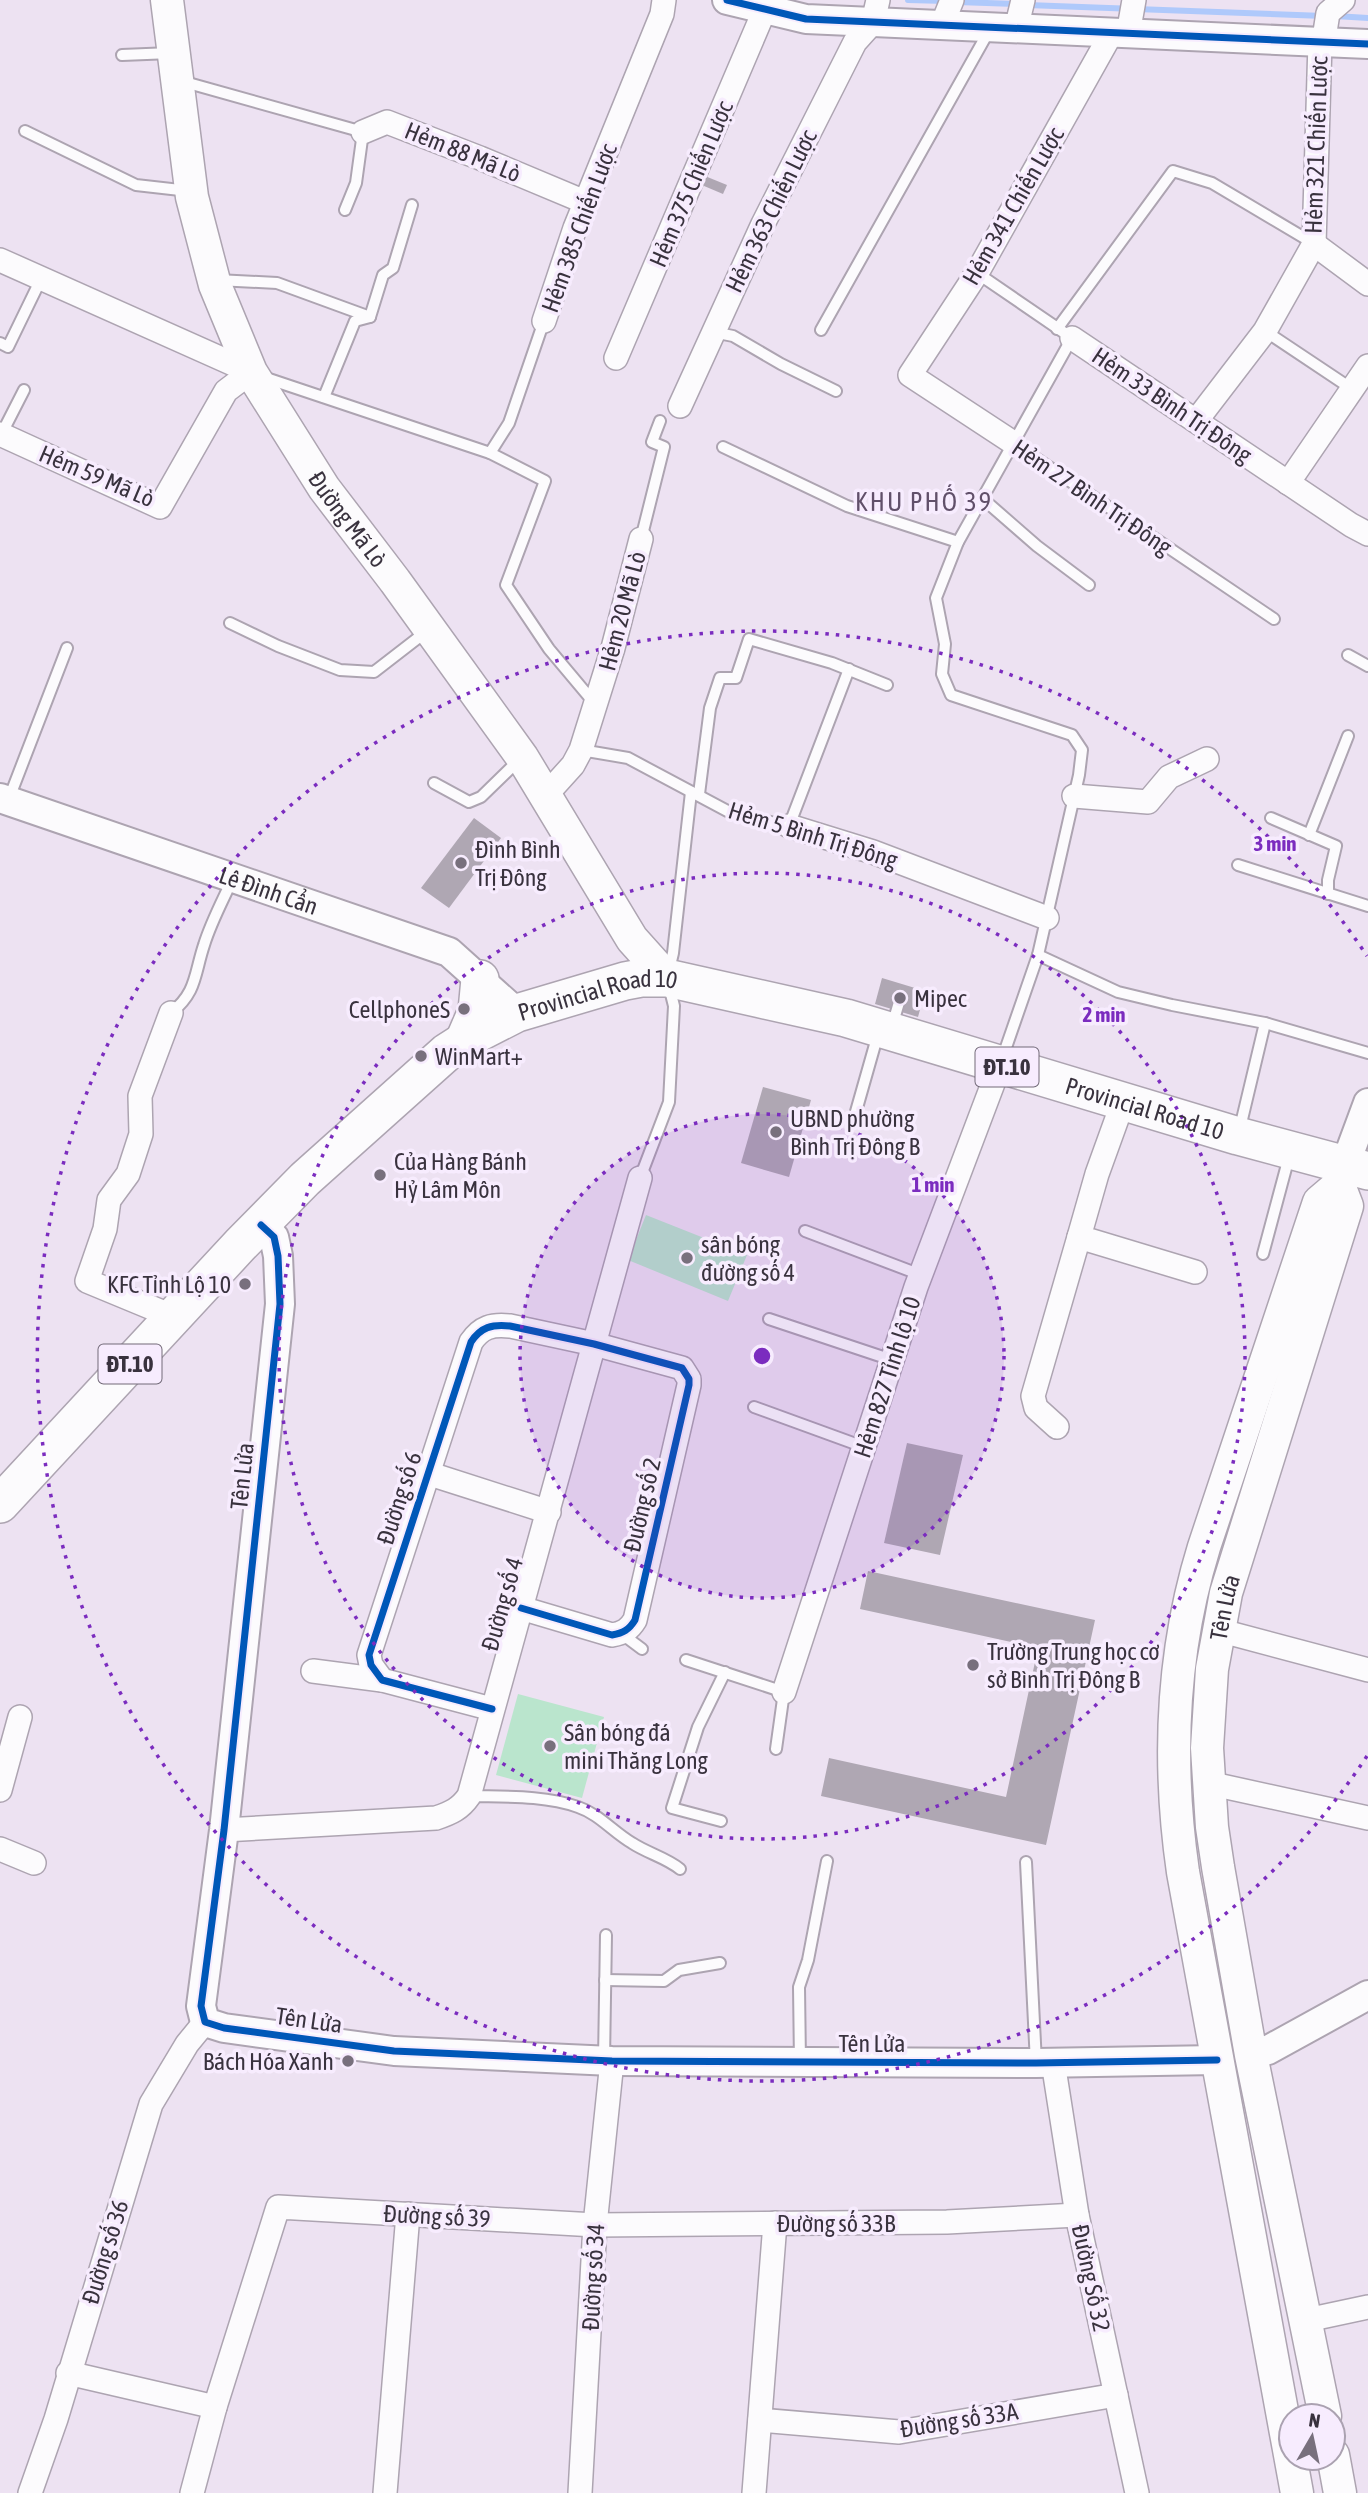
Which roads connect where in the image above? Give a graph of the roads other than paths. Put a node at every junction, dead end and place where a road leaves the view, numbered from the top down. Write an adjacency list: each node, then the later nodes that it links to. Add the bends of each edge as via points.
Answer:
1 (167, 0): 14 (main road, Đường Mã Lò)
2 (664, 0): 18 (street, Hẻm 385 Chiến Lược)
3 (731, 1): 5 (street)
4 (1133, 1): 11 (street)
5 (765, 9): 6 (street); 34 (street, Hẻm 375 Chiến Lược)
6 (808, 9): 7 (street)
7 (875, 11): 8 (street); 31 (street, Hẻm 363 Chiến Lược, via 769,212)
8 (946, 13): 9 (street)
9 (1012, 18): 11 (street); 29 (lane)
10 (1329, 22): 11 (street); 12 (street); 21 (street, Hẻm 321 Chiến Lược)
11 (1120, 34): 23 (street, Hẻm 341 Chiến Lược)
12 (1368, 44)
13 (122, 55): 14 (lane, Hẻm 88 Mã Lò)
14 (175, 66): 16 (lane, Hẻm 88 Mã Lò); 17 (main road, Đường Mã Lò)
15 (25, 131): 17 (lane, via 136,185)
16 (363, 132): 18 (street, Hẻm 88 Mã Lò, via 387,122); 20 (lane, via 356,183)
17 (191, 191): 25 (main road, Đường Mã Lò)
18 (585, 202): 28 (street, Hẻm 385 Chiến Lược)
19 (412, 205): 27 (lane, via 393,268 383,275)
20 (345, 210)
21 (1314, 244): 26 (street); 30 (street, Hẻm 321 Chiến Lược); 32 (lane, via 1212,183 1173,171)
22 (0, 260): 24 (street)
23 (977, 273): 32 (lane, Hẻm 33 Bình Trị Đông); 37 (street, Hẻm 341 Chiến Lược)
24 (41, 279): 33 (lane, via 8,347); 36 (street)
25 (214, 280): 27 (lane, via 277,284); 36 (main road, Đường Mã Lò)
26 (1368, 284)
27 (370, 317): 41 (lane, via 355,321)
28 (544, 321): 48 (lane, Hẻm 385 Chiến Lược, via 509,423)
29 (821, 330)
30 (1265, 331): 38 (lane); 44 (street, Hẻm 321 Chiến Lược)
31 (713, 332): 40 (lane, via 733,336); 42 (street, Hẻm 363 Chiến Lược)
32 (1065, 333): 44 (street, Hẻm 33 Bình Trị Đông); 46 (lane)
33 (0, 343)
34 (616, 358)
35 (1368, 366): 38 (street)
36 (251, 372): 41 (lane); 45 (street, Hẻm 59 Mã Lò, via 226,391 160,508); 57 (main road, Đường Mã Lò, via 324,488)
37 (910, 375): 46 (street, Hẻm 27 Bình Trị Đông)
38 (1352, 389): 49 (street)
39 (24, 390): 45 (lane)
40 (836, 391)
41 (324, 397): 48 (lane)
42 (681, 405)
43 (660, 421): 52 (lane, Hẻm 20 Mã Lò, via 652,442 664,447)
44 (1196, 421): 49 (street, Hẻm 33 Bình Trị Đông)
45 (0, 434)
46 (1012, 442): 50 (lane); 55 (lane, Hẻm 27 Bình Trị Đông)
47 (723, 447): 53 (lane, via 847,506)
48 (490, 453): 63 (lane, via 545,481 506,585 549,649)
49 (1288, 482): 51 (street, Hẻm 33 Bình Trị Đông)
50 (982, 498): 53 (lane); 54 (lane)
51 (1368, 534)
52 (641, 539): 63 (street, Hẻm 20 Mã Lò)
53 (958, 542): 71 (lane, via 936,598 945,644 942,674 951,695 1072,735 1082,750)
54 (1089, 585)
55 (1274, 619)
56 (230, 623): 57 (lane, via 340,670 374,672)
57 (429, 629): 66 (main road, Đường Mã Lò)
58 (67, 648): 72 (lane)
59 (1348, 655): 60 (lane)
60 (1368, 666)
61 (849, 669): 62 (lane); 69 (lane, via 749,639 736,678 720,678); 74 (lane)
62 (887, 685)
63 (596, 705): 65 (street, Hẻm 20 Mã Lò)
64 (1348, 736): 75 (lane)
65 (581, 750): 69 (lane, Hẻm 5 Bình Trị Đông, via 628,758); 70 (street, Hẻm 20 Mã Lò)
66 (523, 757): 68 (lane, via 481,797 469,802); 70 (main road, Đường Mã Lò)
67 (1207, 759): 71 (street, via 1169,777 1148,802)
68 (434, 783)
69 (695, 793): 74 (lane, Hẻm 5 Bình Trị Đông, via 733,814); 82 (lane)
70 (545, 796): 82 (main road, Đường Mã Lò, via 632,939)
71 (1074, 796): 80 (lane)
72 (4, 799): 77 (street, Lê Đình Cẩn)
73 (1271, 818): 75 (lane)
74 (789, 826): 80 (street, Hẻm 5 Bình Trị Đông, via 873,852)
75 (1309, 835): 78 (lane, via 1336,846)
76 (1238, 865): 78 (lane)
77 (233, 878): 83 (street, Lê Đình Cẩn, via 449,952); 84 (lane, via 185,1002)
78 (1328, 894): 79 (lane)
79 (1368, 906)
80 (1047, 918): 81 (lane)
81 (1038, 955): 87 (lane, via 1118,992); 90 (lane)
82 (667, 978): 85 (main road, Provincial Road 10 / ĐT.10, via 625,981); 86 (main road, Provincial Road 10 / ĐT.10, via 816,1010); 97 (lane, via 674,1006 669,1102)
83 (480, 979): 85 (street, Lê Đình Cẩn); 88 (main road, via 477,1011)
84 (171, 1013): 104 (street, via 140,1096 141,1133 128,1174 109,1200 105,1229 87,1281)
85 (517, 1013): 88 (main road, Provincial Road 10 / ĐT.10)
86 (890, 1019): 90 (main road, Provincial Road 10 / ĐT.10); 93 (lane)
87 (1265, 1023): 89 (lane); 94 (lane)
88 (464, 1041): 98 (main road, Provincial Road 10 / ĐT.10, via 305,1179)
89 (1368, 1052)
90 (1000, 1065): 91 (main road, Provincial Road 10 / ĐT.10); 103 (street, Hẻm 827 Tỉnh lộ 10)
91 (1123, 1101): 94 (main road, Provincial Road 10 / ĐT.10); 100 (street)
92 (1368, 1103): 96 (street)
93 (853, 1122)
94 (1238, 1136): 95 (main road, Provincial Road 10 / ĐT.10)
95 (1291, 1151): 96 (main road, Provincial Road 10 / ĐT.10); 101 (lane)
96 (1351, 1174): 115 (main road, Tên Lửa, via 1347,1206); 144 (main road, Tên Lửa, via 1319,1202 1196,1572 1177,1664 1172,1748 1176,1821)
97 (640, 1178): 106 (street, Đường số 4)
98 (261, 1225): 104 (main road, Provincial Road 10 / ĐT.10); 132 (street, Tên Lửa, via 274,1237 280,1304)
99 (805, 1231): 103 (lane)
100 (1079, 1237): 102 (street); 109 (street, via 1033,1396 1036,1408)
101 (1263, 1254)
102 (1195, 1272)
103 (921, 1275): 107 (street, Hẻm 827 Tỉnh lộ 10)
104 (174, 1317): 112 (main road, Provincial Road 10 / ĐT.10)
105 (769, 1319): 107 (lane)
106 (594, 1344): 111 (street, Đường số 6, via 510,1326 478,1332); 113 (street, Đường số 4); 116 (street, Đường số 2, via 676,1365 689,1379 635,1620)
107 (892, 1360): 110 (street, Hẻm 827 Tỉnh lộ 10)
108 (754, 1407): 110 (lane)
109 (1057, 1427)
110 (864, 1447): 123 (street, Hẻm 827 Tỉnh lộ 10)
111 (427, 1473): 113 (street, Đường số 6); 122 (street, Đường số 6, via 370,1646 371,1665)
112 (0, 1504)
113 (549, 1512): 114 (street, Đường số 4)
114 (521, 1608): 116 (street, via 603,1634); 124 (street, Đường số 4)
115 (1218, 1630): 119 (street); 127 (main road, Tên Lửa, via 1208,1708)
116 (622, 1634): 117 (lane)
117 (642, 1649)
118 (686, 1660): 121 (lane)
119 (1368, 1670)
120 (313, 1671): 122 (street)
121 (725, 1672): 123 (lane); 131 (lane, via 698,1727 672,1808)
122 (382, 1680): 124 (street)
123 (785, 1692): 126 (lane)
124 (492, 1709): 129 (street, Đường số 4)
125 (20, 1717): 128 (street)
126 (776, 1749)
127 (1208, 1783): 130 (street); 143 (main road, Tên Lửa, via 1217,1867)
128 (0, 1790)
129 (469, 1796): 132 (street, via 462,1806 436,1818); 137 (lane, via 536,1799 578,1807)
130 (1368, 1818)
131 (721, 1821)
132 (224, 1830): 142 (street, Tên Lửa, via 201,2006)
133 (0, 1849): 136 (street)
134 (827, 1861): 146 (lane, via 799,1987)
135 (1026, 1862): 147 (lane)
136 (34, 1863)
137 (680, 1869)
138 (607, 1935): 140 (lane)
139 (720, 1963): 140 (lane, via 679,1970 664,1981)
140 (606, 1980): 145 (lane)
141 (1368, 1995): 143 (street)
142 (205, 2022): 145 (street, Tên Lửa, via 394,2051); 154 (street, Đường số 36, via 150,2104)
143 (1251, 2055): 144 (main road); 153 (main road, Tên Lửa)
144 (1217, 2060): 147 (street, Tên Lửa); 166 (main road, Tên Lửa)
145 (608, 2061): 146 (street, Tên Lửa); 151 (street, Đường số 34)
146 (800, 2062): 147 (street, Tên Lửa)
147 (1044, 2063): 149 (street, Đường Số 32)
148 (408, 2214): 151 (street, Đường số 39); 157 (street, Đường số 39, via 278,2207); 162 (street)
149 (1077, 2215): 150 (street, Đường số 33B, via 947,2222); 155 (street, Đường Số 32)
150 (775, 2223): 151 (street, Đường số 33B); 158 (street)
151 (596, 2224): 163 (street, Đường số 34)
152 (1368, 2307): 153 (street)
153 (1307, 2320): 156 (main road, Tên Lửa)
154 (68, 2374): 157 (street); 160 (street, Đường số 36)
155 (1115, 2395): 158 (street, Đường số 33A, via 899,2432); 165 (street, Đường Số 32)
156 (1322, 2402)
157 (215, 2407): 161 (street)
158 (760, 2420): 164 (street)
159 (1336, 2472): 167 (main road)
160 (30, 2493)
161 (192, 2493)
162 (384, 2493)
163 (580, 2493)
164 (754, 2493)
165 (1137, 2493)
166 (1297, 2493)
167 (1340, 2493)

